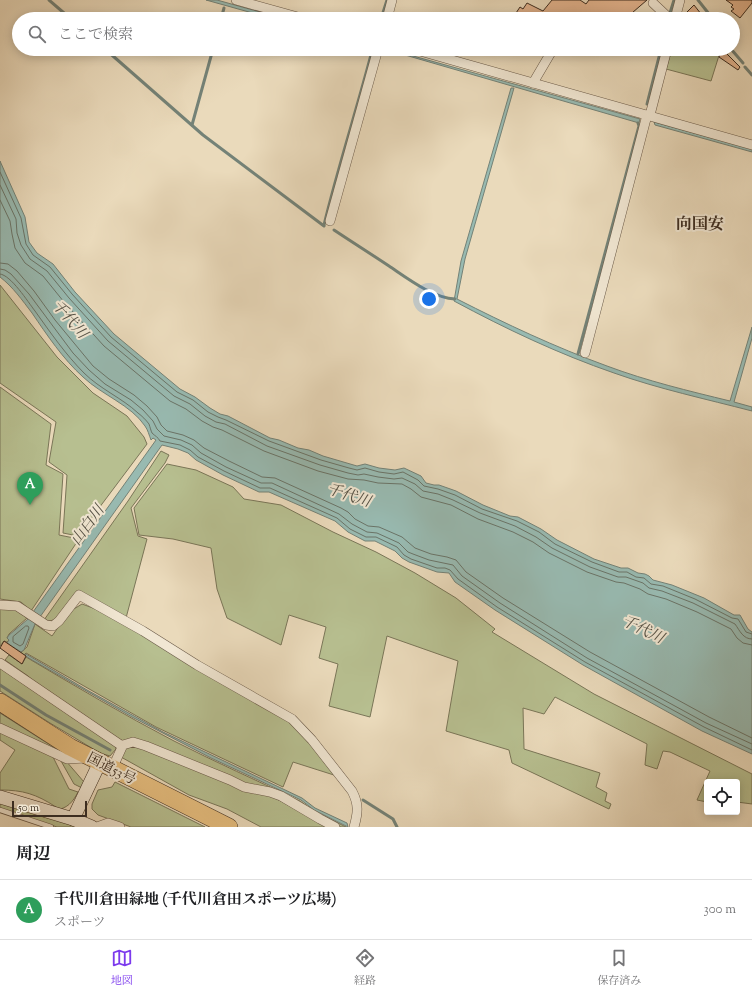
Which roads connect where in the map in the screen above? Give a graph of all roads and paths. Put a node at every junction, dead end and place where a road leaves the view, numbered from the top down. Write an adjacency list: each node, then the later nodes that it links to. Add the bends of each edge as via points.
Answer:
1 (236, 0): 5 (street)
2 (392, 0): 6 (street)
3 (680, 0): 8 (street)
4 (653, 3): 7 (street)
5 (280, 12)
6 (389, 12)
7 (663, 12)
8 (677, 12)
9 (376, 56): 16 (street)
10 (438, 56): 13 (street)
11 (549, 56): 13 (street)
12 (665, 56): 14 (street)
13 (533, 83): 14 (street)
14 (649, 115): 15 (street); 17 (street)
15 (752, 145)
16 (330, 221)
17 (585, 353)
18 (0, 605): 33 (street, via 17,606 46,626 53,626 79,595 292,719 352,791 357,800)
19 (0, 663): 22 (street)
20 (0, 702): 23 (highway, 国道53号, via 70,747)
21 (0, 728): 23 (street, via 67,760)
22 (122, 746): 23 (street); 32 (street, via 127,743 138,744 244,787 281,796)
23 (101, 763): 26 (main road); 31 (highway, 国道53号)
24 (0, 797): 26 (main road)
25 (0, 810): 27 (lane)
26 (73, 820): 28 (main road)
27 (51, 827)
28 (92, 827)
29 (97, 827): 30 (street, via 108,823)
30 (120, 827)
31 (229, 827)
32 (335, 827)
33 (354, 827)

